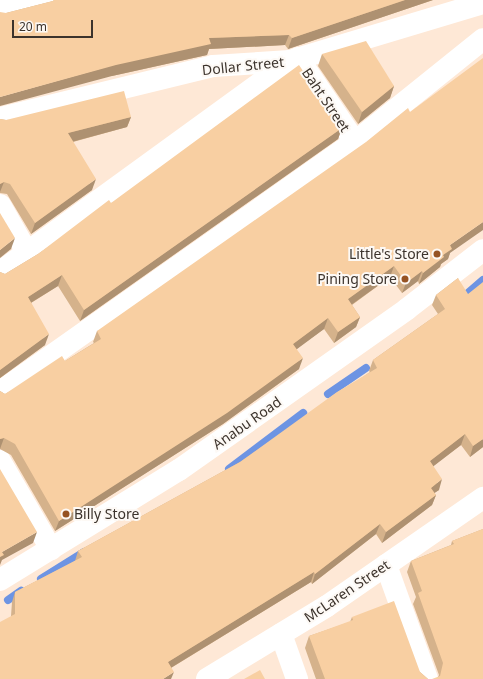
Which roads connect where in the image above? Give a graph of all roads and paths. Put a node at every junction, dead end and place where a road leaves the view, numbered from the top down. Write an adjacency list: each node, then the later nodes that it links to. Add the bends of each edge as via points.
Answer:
1 (46, 0): 3 (street)
2 (483, 3): 5 (street, Dollar Street)
3 (0, 11)
4 (483, 39): 7 (street)
5 (294, 59): 6 (street, Dollar Street, via 213,66); 7 (street, Baht Street); 10 (street)
6 (0, 118)
7 (355, 142): 12 (street)
8 (0, 205): 10 (street)
9 (483, 250): 15 (street, Anabu Road, via 419,301 245,425 179,470)
10 (28, 254): 11 (street)
11 (0, 272)
12 (0, 392)
13 (0, 462): 15 (street)
14 (483, 498): 16 (street, McLaren Street)
15 (51, 549): 17 (street, Anabu Road)
16 (386, 565): 18 (street, McLaren Street); 21 (street)
17 (0, 580)
18 (281, 634): 19 (street, McLaren Street); 20 (street)
19 (207, 679)
20 (297, 679)
21 (427, 679)

